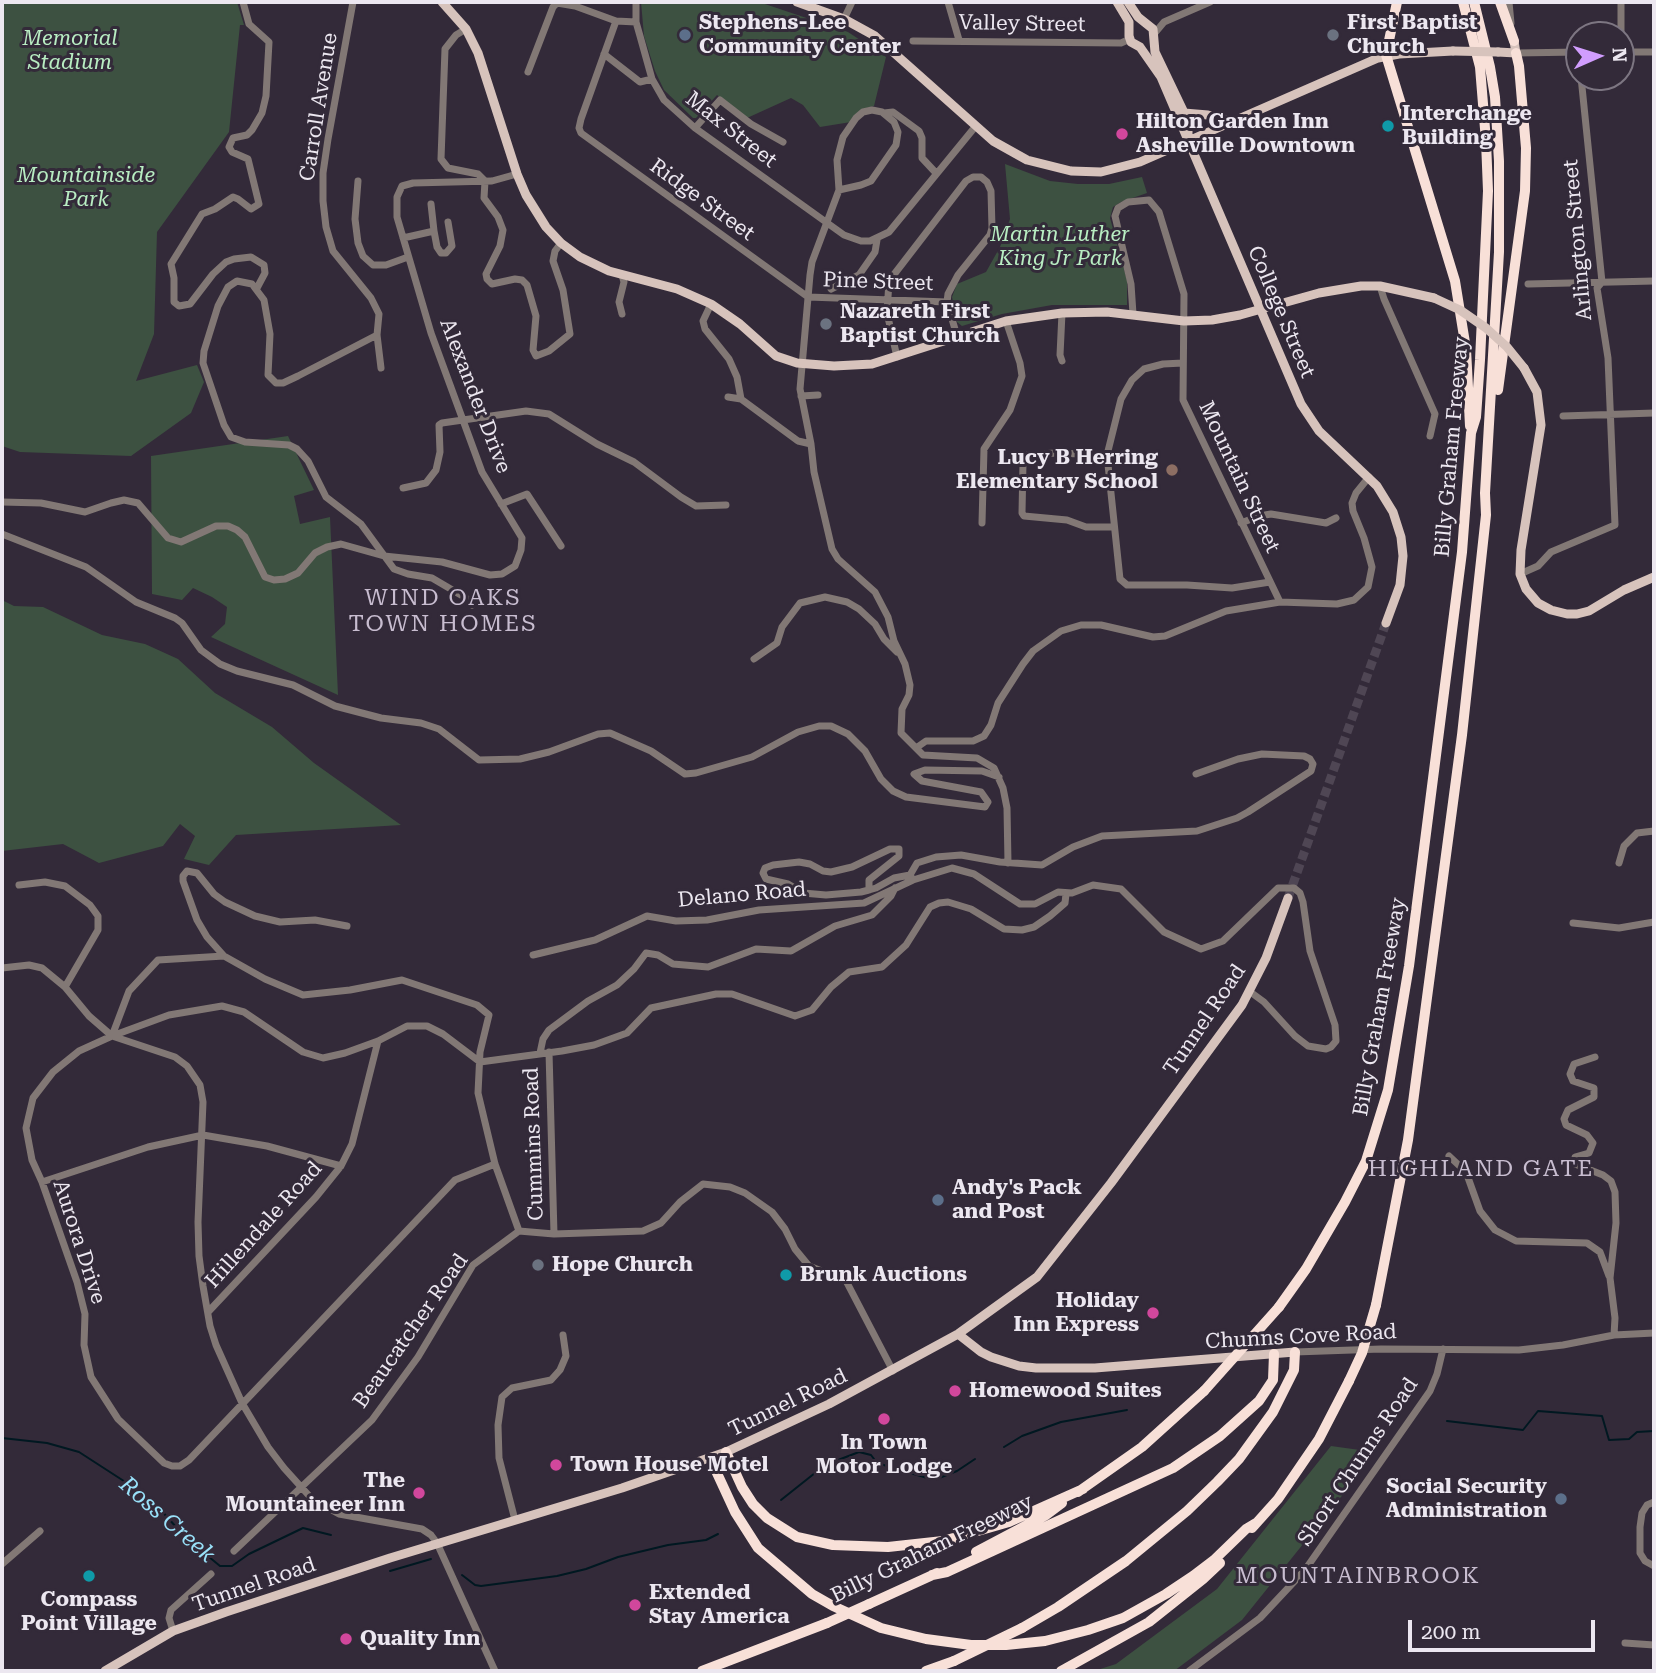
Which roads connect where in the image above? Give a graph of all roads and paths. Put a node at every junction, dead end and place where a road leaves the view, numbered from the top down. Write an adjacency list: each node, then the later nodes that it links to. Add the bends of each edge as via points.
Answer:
1 (243, 2): 65 (street, via 249,24 269,44 264,107 249,134 233,138 229,144 232,152 248,159 260,204 251,209 233,197 202,214 171,264 174,302 179,306 190,304 213,274 234,259 251,257 264,264)
2 (353, 2): 77 (street, Carroll Avenue, via 323,173 323,201 333,251 379,314)
3 (442, 2): 24 (main road)
4 (636, 2): 20 (street, Max Street)
5 (797, 2): 17 (main road)
6 (852, 2): 17 (street)
7 (948, 2): 27 (street)
8 (1117, 2): 23 (main road)
9 (1128, 2): 21 (main road)
10 (1210, 2): 22 (street)
11 (1397, 2): 36 (highway)
12 (1463, 2): 92 (highway, Billy Graham Freeway, via 1481,77 1488,191 1476,417)
13 (1474, 2): 101 (highway, Billy Graham Freeway, via 1495,97 1499,161)
14 (1500, 2): 29 (highway)
15 (1509, 2): 29 (street)
16 (1621, 2): 18 (street)
17 (844, 19): 43 (main road, via 891,49)
18 (1621, 21)
19 (616, 22): 20 (street); 35 (street); 37 (street, via 557,3)
20 (636, 22): 38 (street, Max Street)
21 (1145, 22): 22 (street); 23 (main road); 25 (main road)
22 (1164, 22): 25 (street)
23 (1130, 28): 26 (main road)
24 (466, 29): 48 (main road); 50 (street, via 446,48 441,159 448,168 478,174)
25 (1153, 37): 30 (main road, via 1146,47); 41 (main road, College Street)
26 (1130, 39): 27 (street, Valley Street, via 1121,43); 30 (main road)
27 (959, 40): 28 (street, Valley Street)
28 (913, 41)
29 (1514, 41): 34 (main road)
30 (1140, 47): 45 (main road, College Street, via 1161,77)
31 (1565, 52): 34 (street)
32 (1635, 52): 33 (street)
33 (1654, 52)
34 (1516, 53): 36 (main road, bridge); 101 (highway, via 1525,191)
35 (604, 54): 38 (street, via 640,82); 67 (street, Ridge Street, via 581,133)
36 (1386, 55): 42 (main road); 92 (highway, via 1458,292)
37 (528, 72)
38 (652, 79): 44 (street, Max Street, via 664,100)
39 (1582, 91): 62 (street, Arlington Street)
40 (884, 113): 47 (street, via 893,112 919,131 922,158); 51 (street, via 863,112 843,137 837,160); 51 (street, via 897,127 896,145 871,181)
41 (1184, 113): 42 (main road); 45 (main road, College Street)
42 (1232, 121): 45 (main road)
43 (975, 127): 45 (main road, via 1011,152 1071,171 1127,167); 47 (street)
44 (695, 128): 46 (street, via 720,100); 54 (street, Max Street)
45 (1188, 141): 71 (main road, College Street)
46 (783, 142)
47 (936, 173): 57 (street, via 889,232)
48 (517, 174): 50 (street, Alexander Drive); 58 (main road, via 534,211)
49 (358, 181): 59 (street, via 355,219 363,256 373,265)
50 (485, 181): 56 (street, Alexander Drive, via 402,186 397,217); 58 (street, via 484,198 503,230 487,279 492,284 515,279 527,285 536,316 536,356 570,334 553,261)
51 (839, 190): 54 (street)
52 (431, 204): 55 (street)
53 (448, 222): 55 (street, via 452,246 446,253 441,253)
54 (827, 222): 57 (street, Max Street, via 844,235); 67 (street, via 812,262)
55 (434, 232): 56 (street)
56 (403, 239): 59 (street, Alexander Drive)
57 (877, 240): 66 (street, via 876,252 864,270)
58 (561, 243): 60 (main road, via 595,265)
59 (408, 257): 91 (street, Alexander Drive)
60 (622, 275): 70 (main road, via 677,289); 73 (street)
61 (1654, 281): 62 (street)
62 (1602, 282): 63 (street); 89 (street, Arlington Street, via 1597,288)
63 (1528, 284)
64 (1380, 286): 71 (main road, via 1343,288); 93 (street, via 1435,414); 109 (main road, bridge, via 1423,294 1460,310 1507,347 1536,391 1541,425)
65 (257, 288): 77 (street, via 268,318 268,375 276,383); 108 (street, via 243,281 228,287 204,351 205,373 227,431 245,442 298,449 326,497 361,524)
66 (831, 289)
67 (808, 297): 68 (street, Pine Street); 82 (street)
68 (886, 301): 69 (street, Pine Street); 69 (street, via 889,281 960,188 973,177 981,177 990,191 992,228 958,275); 79 (street)
69 (947, 302): 78 (street)
70 (711, 304): 82 (main road, via 776,356); 87 (street, via 703,321 705,329 729,359)
71 (1260, 310): 76 (main road); 96 (main road, College Street, via 1308,417 1326,440)
72 (1062, 313): 74 (main road); 75 (main road); 80 (street)
73 (622, 314)
74 (1133, 314): 76 (main road); 76 (street, Mountain Street, via 1131,284 1114,218 1118,208 1128,202 1149,200 1159,212 1184,294)
75 (1006, 321): 78 (main road); 103 (street, via 1022,376 1010,410 984,449)
76 (1184, 321): 81 (street, Mountain Street)
77 (377, 335): 83 (street, Carroll Avenue)
78 (957, 336): 79 (main road)
79 (897, 357): 82 (main road, via 853,366)
80 (1062, 360)
81 (1183, 362): 95 (street, via 1144,369 1132,380 1121,399); 104 (street, Mountain Street, via 1183,400)
82 (802, 364): 85 (street)
83 (381, 368)
84 (818, 395): 85 (street)
85 (801, 396): 94 (street)
86 (728, 397): 87 (street)
87 (741, 399): 94 (street, via 798,441)
88 (1654, 412): 89 (street)
89 (1612, 413): 90 (street); 109 (street, Arlington Street, via 1615,525 1551,552 1538,566)
90 (1563, 415)
91 (463, 420): 97 (street, via 439,425 436,470 426,482); 99 (street, Alexander Drive, via 482,472); 100 (street, via 526,411 549,414 634,462 696,506)
92 (1471, 433): 163 (highway, Billy Graham Freeway, bridge, via 1462,552 1409,966 1388,1090 1366,1161 1306,1269 1279,1307 1205,1391 1142,1447)
93 (1430, 436)
94 (811, 444): 115 (street, via 832,549 879,597)
95 (1107, 455): 105 (street); 105 (street, via 1027,455 1022,513 1086,527)
96 (1369, 477): 112 (street, via 1352,503 1371,560 1367,587 1344,603); 114 (main road, College Street, via 1393,513 1403,547 1400,585)
97 (403, 488)
98 (2, 502): 108 (street, Alexander Drive, via 41,503 85,512 124,500 138,503 169,538 181,542 216,526 228,526 245,537 265,577 274,580 298,573 327,547 341,544)
99 (501, 504): 107 (street, via 527,494); 108 (street, Alexander Drive, via 522,538 515,566 502,574)
100 (726, 505)
101 (1486, 515): 166 (highway, Billy Graham Freeway, bridge, via 1462,736 1408,1140 1376,1305 1362,1353 1319,1439)
102 (1336, 518): 104 (street, via 1326,523 1271,514)
103 (982, 523)
104 (1241, 523): 111 (street, Mountain Street)
105 (1113, 527): 111 (street, via 1118,573 1127,585 1232,588)
106 (2, 534): 119 (street, via 86,566 136,602 175,618 201,650 220,664 293,685 335,706 439,729 479,760 520,759 611,733 651,751 685,774 696,774 752,757 798,732 831,726 848,734 865,751 881,779 906,797 985,807 988,802 981,792 922,781 914,774 925,770 982,771)
107 (561, 546)
108 (384, 556): 113 (street, via 398,571 432,578)
109 (1520, 574): 110 (main road, via 1538,603 1567,614 1589,611)
110 (1654, 577)
111 (1270, 582): 112 (street, Mountain Street)
112 (1280, 602): 117 (street, via 1227,611 1165,636 1101,625 1061,631 1023,664 984,736 973,741 926,741)
113 (472, 605)
114 (1386, 622)
115 (901, 656): 116 (street, via 859,609 825,597 800,603 776,643); 117 (street, via 910,685 901,733)
116 (754, 659)
117 (916, 748): 119 (street, via 923,755 984,761)
118 (1196, 774): 121 (street, via 1262,754 1304,756 1313,764 1311,771 1237,818 1188,833 1102,836 1042,864)
119 (999, 777): 121 (street, via 1007,808)
120 (1654, 831): 122 (street, via 1637,833 1625,846)
121 (1008, 863): 123 (street, via 948,855 917,863)
122 (1619, 863)
123 (911, 877): 125 (street, Delano Road); 126 (street); 127 (street, via 959,869 1020,904 1035,904 1058,892)
124 (19, 885): 135 (street, via 45,882 65,886 98,916 99,930)
125 (896, 887): 132 (street, Delano Road, via 863,903 759,910 707,920 647,916 595,940); 139 (street, via 872,915 835,926 791,951 756,949 708,967 673,964 646,953 617,985 549,1030 540,1045)
126 (869, 890): 126 (street, via 869,880 899,856 899,849 831,872 799,862 773,865 763,873 803,893 846,895)
127 (1066, 894): 136 (street, via 1093,885 1121,889 1164,932 1201,949 1223,941 1278,888 1294,888 1303,902 1310,951 1336,1041 1326,1049 1308,1046); 139 (street, via 1065,903 1051,916 1022,930 1004,929 971,909 948,902 930,907 906,945 882,967 849,972 811,1010 795,1016 732,994 716,994 651,1007 627,1033 594,1045)
128 (1288, 898): 136 (main road, Tunnel Road)
129 (1654, 922): 130 (street, via 1619,928)
130 (1573, 923)
131 (347, 926): 133 (street, via 255,916 225,902 197,873 187,871 183,881 191,906 201,928)
132 (533, 955)
133 (224, 956): 137 (street, via 159,960 129,991); 141 (street, via 303,995 402,979 477,1005 489,1015)
134 (2, 968): 135 (street, via 38,966)
135 (65, 987): 137 (street)
136 (1249, 991): 152 (main road, Tunnel Road, via 1037,1277)
137 (112, 1036): 138 (street, Aurora Drive, via 169,1016 222,1006 244,1012 303,1052 323,1058); 142 (street, via 175,1057 187,1066 200,1085); 146 (street, Aurora Drive, via 79,1051 53,1072 33,1098 26,1128)
138 (378, 1041): 141 (street, Aurora Drive, via 407,1026 427,1026); 145 (street, Hillendale Road, via 352,1144)
139 (544, 1052): 141 (street); 148 (street, Cummins Road)
140 (1595, 1057): 149 (street, via 1570,1070 1571,1079 1592,1086 1595,1092 1564,1115 1566,1125 1593,1143 1589,1153 1575,1157 1576,1164 1603,1175 1615,1192)
141 (480, 1062): 144 (street, via 478,1093)
142 (203, 1135): 145 (street); 146 (street, via 148,1147); 150 (street, via 199,1255)
143 (1449, 1156): 149 (street, via 1466,1172 1480,1211 1495,1230 1516,1241 1587,1243 1600,1252)
144 (495, 1164): 147 (street); 159 (street, Aurora Drive, via 455,1180)
145 (341, 1166): 150 (street, Hillendale Road)
146 (43, 1182): 159 (street, Aurora Drive, via 82,1299 91,1377 118,1419 164,1463 180,1466)
147 (519, 1231): 148 (street); 162 (street, Beaucatcher Road, via 473,1265 418,1357 372,1420)
148 (554, 1234): 158 (street, via 643,1231 661,1223 703,1184 745,1193 772,1212 809,1266 843,1275)
149 (1609, 1278): 154 (street)
150 (209, 1311): 159 (street, via 216,1345)
151 (1654, 1333): 154 (street, Chunns Cove Road)
152 (958, 1334): 157 (main road, Chunns Cove Road, via 991,1357 1035,1368 1095,1368); 158 (main road, Tunnel Road)
153 (563, 1335): 165 (street, via 566,1356 551,1380 512,1388 502,1397 499,1458)
154 (1615, 1335): 155 (street, Chunns Cove Road, via 1520,1350)
155 (1443, 1349): 156 (street, Chunns Cove Road); 182 (street, Short Chunns Road, via 1437,1374 1415,1414 1312,1561 1260,1618)
156 (1295, 1352): 157 (main road, Chunns Cove Road); 180 (highway, bridge, via 1294,1370 1273,1412 1239,1459 1187,1511 1077,1596 1022,1628)
157 (1273, 1354): 173 (highway, via 1273,1380 1259,1401 1227,1431 1173,1468)
158 (892, 1371): 160 (main road, Tunnel Road)
159 (242, 1403): 162 (street, via 268,1447)
160 (726, 1452): 161 (main road, Tunnel Road); 163 (highway, via 748,1495 767,1518 797,1536 833,1545 888,1547 954,1538 1009,1522)
161 (710, 1458): 165 (main road, Tunnel Road); 166 (highway, via 758,1548 812,1594 888,1630 971,1645 1045,1641 1123,1618 1193,1576)
162 (302, 1489): 168 (street, via 339,1514 427,1531); 169 (street, Beaucatcher Road)
163 (1083, 1489): 173 (highway, Billy Graham Freeway, via 1046,1515)
164 (1654, 1502): 171 (street, via 1642,1513 1640,1527 1640,1553)
165 (514, 1520): 168 (main road, Tunnel Road)
166 (1256, 1523): 181 (highway, Billy Graham Freeway, via 1203,1579 1167,1608)
167 (40, 1531): 170 (street)
168 (437, 1542): 174 (main road, Tunnel Road); 178 (street)
169 (234, 1551)
170 (2, 1564)
171 (1654, 1566)
172 (211, 1574): 174 (street, via 172,1610)
173 (932, 1575): 179 (highway, Billy Graham Freeway, bridge, via 827,1623)
174 (173, 1632): 177 (main road, Tunnel Road)
175 (1625, 1643): 176 (street)
176 (1654, 1645)
177 (105, 1671)
178 (495, 1671)
179 (702, 1671)
180 (926, 1671)
181 (1061, 1671)
182 (1189, 1671)

